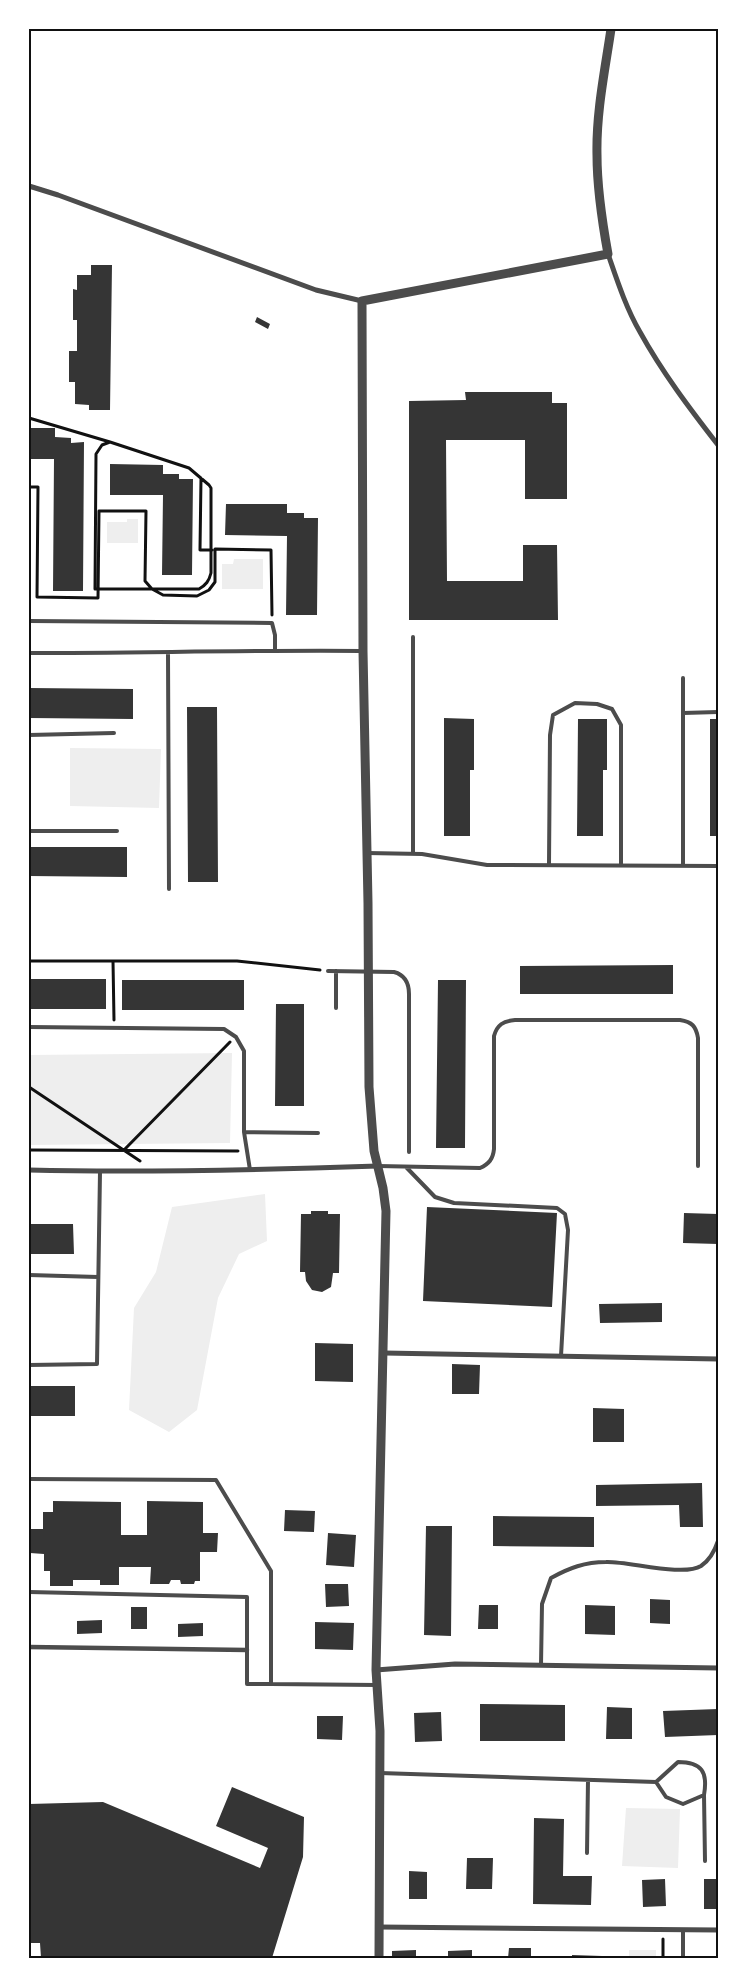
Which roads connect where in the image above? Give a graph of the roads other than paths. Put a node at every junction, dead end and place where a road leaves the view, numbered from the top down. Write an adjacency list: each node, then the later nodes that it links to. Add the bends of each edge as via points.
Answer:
1 (611, 29): 3 (street, via 596,153)
2 (29, 186): 4 (street, via 316,290)
3 (608, 254): 4 (street); 5 (street, via 623,296 658,364)
4 (362, 301): 9 (street)
5 (718, 444)
6 (29, 621): 8 (lane, via 272,622)
7 (413, 637): 20 (lane)
8 (275, 650): 9 (lane); 10 (lane)
9 (363, 651): 19 (street)
10 (168, 653): 11 (lane); 25 (lane)
11 (29, 654)
12 (683, 678): 14 (lane)
13 (718, 712): 14 (lane)
14 (683, 713): 23 (lane)
15 (114, 733): 16 (lane)
16 (29, 735)
17 (29, 831): 18 (lane)
18 (117, 831)
19 (367, 853): 20 (lane); 28 (street)
20 (413, 853): 21 (lane, via 487,865)
21 (549, 865): 22 (lane); 22 (lane, via 553,715 575,703 597,704 612,710 621,725)
22 (621, 865): 23 (lane)
23 (683, 866): 24 (lane)
24 (718, 866)
25 (168, 889)
26 (328, 971): 27 (lane)
27 (336, 971): 28 (lane); 29 (lane)
28 (369, 971): 33 (lane, via 399,973 409,987); 34 (street, via 369,1087)
29 (336, 1008)
30 (29, 1027): 31 (lane, via 224,1029 236,1037 244,1050)
31 (244, 1132): 32 (lane); 38 (lane)
32 (318, 1133)
33 (409, 1152)
34 (378, 1166): 35 (lane); 38 (street); 42 (street, via 386,1211)
35 (406, 1166): 36 (lane, via 480,1168 490,1161 494,1149 494,1036 504,1022 680,1020 696,1028); 43 (lane, via 434,1197 454,1203 557,1208 564,1214 568,1230)
36 (698, 1166)
37 (29, 1170): 39 (street)
38 (250, 1170): 39 (street)
39 (100, 1172): 41 (lane)
40 (29, 1275): 41 (lane)
41 (98, 1277): 45 (lane, via 97,1364)
42 (384, 1353): 43 (street); 53 (street)
43 (561, 1356): 44 (street)
44 (718, 1359)
45 (29, 1365)
46 (29, 1479): 54 (lane, via 216,1480 271,1570)
47 (718, 1541): 51 (lane, via 713,1553 700,1566 676,1570 606,1562 572,1566 551,1578 542,1604)
48 (29, 1592): 50 (lane, via 247,1598)
49 (29, 1647): 50 (street)
50 (247, 1650): 54 (lane, via 247,1684)
51 (541, 1665): 52 (street); 53 (street, via 454,1664)
52 (718, 1668)
53 (376, 1670): 55 (street)
54 (271, 1684): 55 (lane)
55 (377, 1685): 56 (street)
56 (380, 1773): 57 (lane); 62 (street)
57 (588, 1780): 58 (lane); 60 (lane)
58 (656, 1782): 59 (lane, via 666,1797 683,1804); 59 (lane, via 678,1762 692,1762 703,1774 706,1784)
59 (704, 1795): 61 (lane)
60 (587, 1854)
61 (704, 1861)
62 (379, 1927): 63 (street); 65 (street)
63 (683, 1930): 64 (street); 66 (lane)
64 (718, 1930)
65 (379, 1958)
66 (683, 1958)

